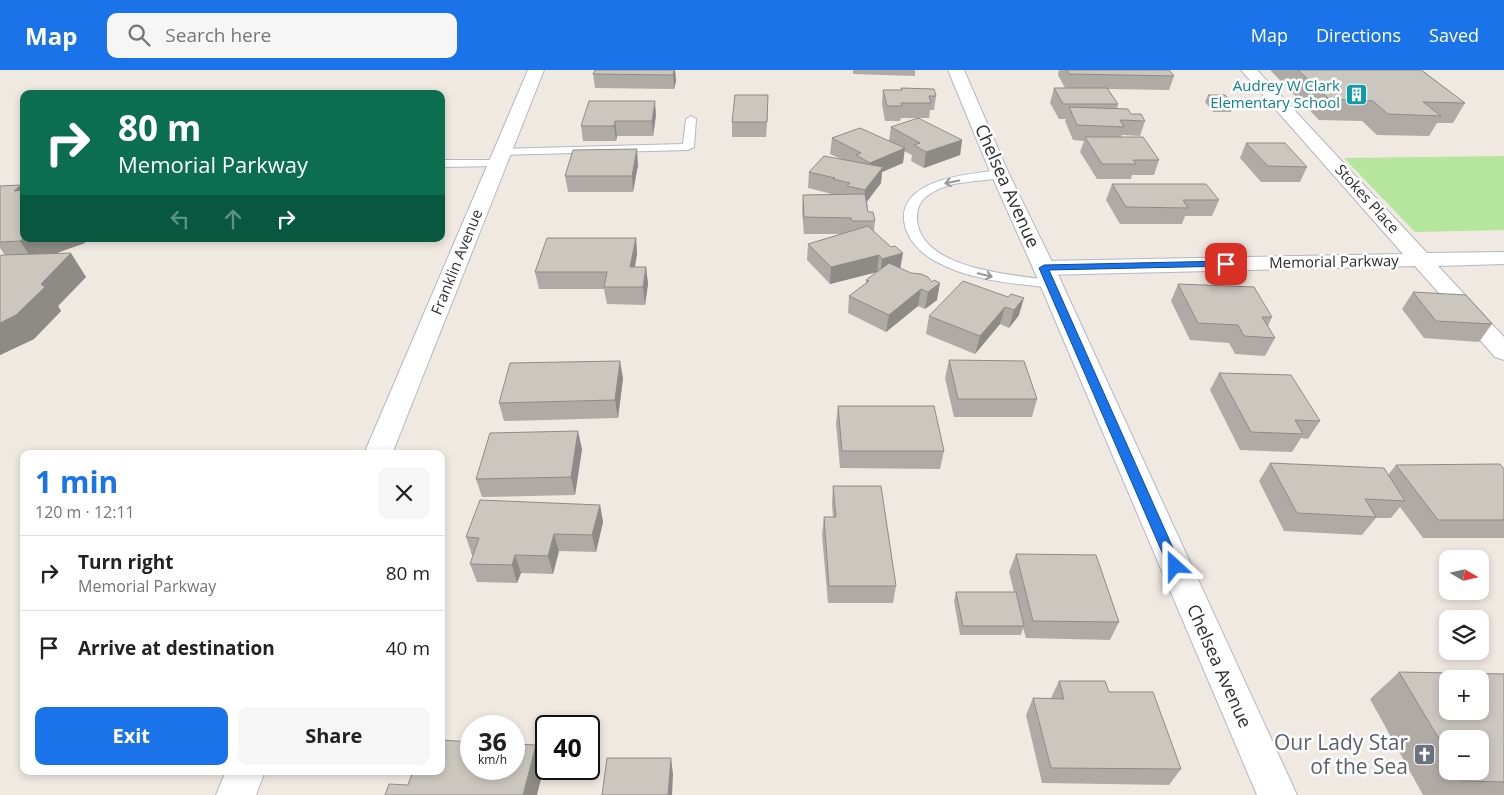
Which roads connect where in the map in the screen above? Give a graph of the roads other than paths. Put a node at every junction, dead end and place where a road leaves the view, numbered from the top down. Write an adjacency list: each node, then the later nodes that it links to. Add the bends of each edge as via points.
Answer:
1 (536, 70): 5 (street, Franklin Avenue)
2 (956, 70): 7 (street, Chelsea Avenue)
3 (1249, 70): 9 (street, Stokes Place)
4 (690, 119): 5 (lane, via 688,148)
5 (500, 158): 6 (lane); 12 (street, Franklin Avenue)
6 (445, 164)
7 (1000, 174): 10 (street, Chelsea Avenue); 10 (lane, one-way to 10, via 950,182 913,200 908,214 915,235 935,256 968,270 989,276)
8 (1504, 258): 9 (street, Memorial Parkway)
9 (1422, 260): 10 (street, Memorial Parkway); 11 (street, Stokes Place)
10 (1047, 276): 15 (street, Chelsea Avenue)
11 (1504, 352)
12 (380, 450)
13 (244, 775): 14 (street)
14 (236, 795)
15 (1277, 795)

